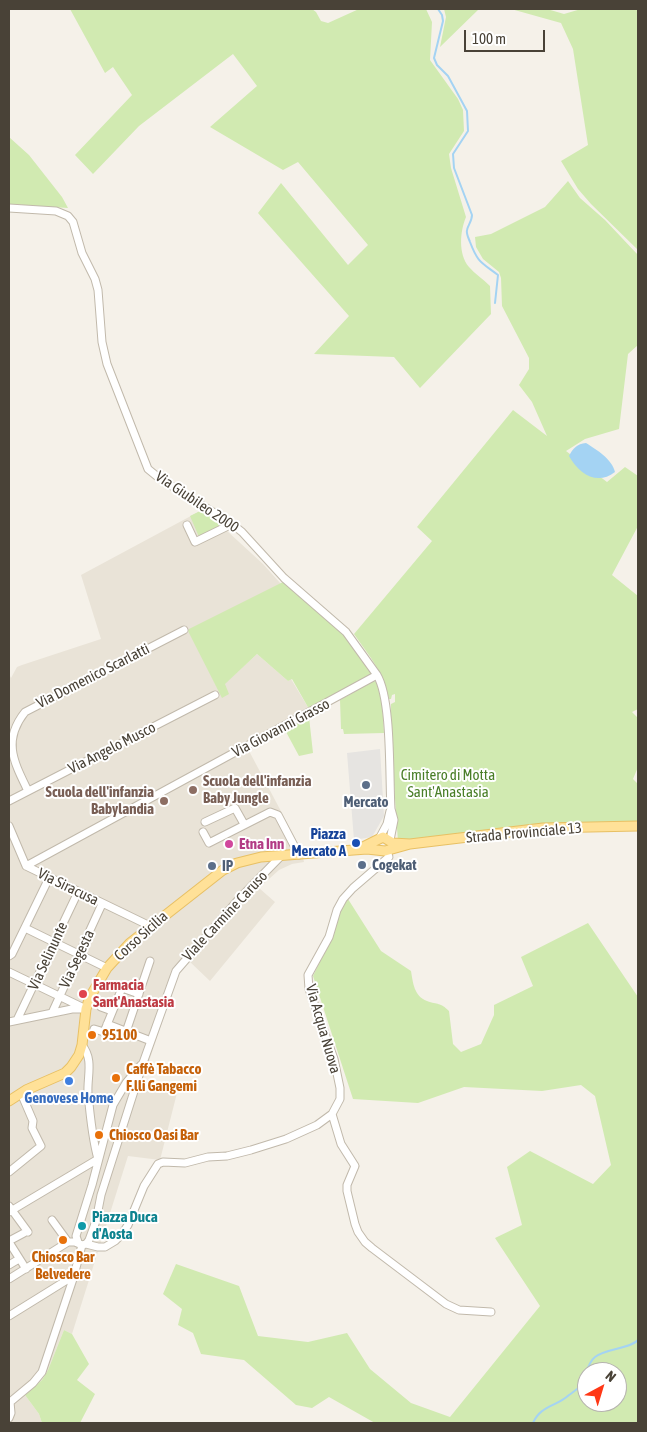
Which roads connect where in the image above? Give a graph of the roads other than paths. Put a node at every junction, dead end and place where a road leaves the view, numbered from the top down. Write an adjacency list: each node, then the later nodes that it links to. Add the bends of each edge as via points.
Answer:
1 (9, 208): 2 (street, Via Giubileo 2000, via 56,211 68,216 98,290 107,364 148,469)
2 (232, 524): 3 (street, via 195,542); 5 (street, Via Giubileo 2000, via 284,578 346,632)
3 (188, 525)
4 (184, 630): 7 (street, Via Domenico Scarlatti, via 26,712 15,730 12,754)
5 (377, 675): 9 (street, Via Giubileo 2000, via 385,700); 19 (street, Via Giovanni Grasso)
6 (215, 695): 7 (street, Via Angelo Musco)
7 (28, 791): 8 (street, Via Angelo Musco)
8 (9, 801)
9 (391, 809): 16 (street); 16 (street, Via Giubileo 2000, via 394,820)
10 (206, 822): 11 (street, via 235,808)
11 (244, 824): 14 (street, via 209,843); 17 (street, via 273,812 278,815)
12 (9, 826): 19 (street, Via Siracusa)
13 (638, 826): 15 (main road, Strada Provinciale 13, via 543,828)
14 (203, 832)
15 (421, 843): 16 (main road, Strada Provinciale 13); 16 (street, via 398,851)
16 (385, 846): 17 (main road, Strada Provinciale 13); 50 (street, Via Acqua Nuova, via 336,910 329,937 308,975 309,989 331,1050 340,1088 340,1099)
17 (299, 855): 18 (main road)
18 (281, 856): 23 (main road, Corso Sicilia, via 248,859 229,866); 43 (street, Viale Carmine Caruso, via 176,971)
19 (26, 866): 20 (street, Via Siracusa)
20 (49, 878): 21 (street, Via Siracusa); 24 (street)
21 (78, 892): 22 (street, Via Siracusa); 25 (street, Via Selinunte)
22 (102, 904): 23 (street, Via Siracusa); 26 (street, Via Segesta)
23 (150, 926): 29 (main road, Corso Sicilia)
24 (25, 928): 25 (street); 27 (street)
25 (54, 942): 26 (street); 31 (street, Via Selinunte)
26 (78, 954): 29 (street); 33 (street, Via Segesta)
27 (9, 956)
28 (150, 961): 32 (street)
29 (107, 968): 35 (main road, Corso Sicilia)
30 (9, 972): 31 (street)
31 (34, 984): 33 (street); 38 (street, Via Selinunte)
32 (139, 994): 36 (street, via 122,988); 42 (street)
33 (59, 996): 35 (street); 37 (street, Via Segesta)
34 (101, 1007): 36 (street)
35 (86, 1009): 37 (street); 44 (main road, Corso Sicilia)
36 (112, 1011): 40 (street)
37 (52, 1013): 38 (street)
38 (17, 1020): 39 (street)
39 (9, 1022)
40 (107, 1024): 41 (street, via 104,1032); 42 (street)
41 (94, 1029)
42 (126, 1032): 43 (street)
43 (151, 1041): 45 (street, Viale Carmine Caruso)
44 (82, 1045): 48 (main road, Corso Sicilia, via 75,1062 65,1073); 51 (street, via 88,1052 88,1090)
45 (143, 1063): 46 (street); 47 (street, Viale Carmine Caruso)
46 (126, 1083): 47 (street); 51 (street, via 113,1105)
47 (136, 1084): 55 (street)
48 (21, 1093): 49 (main road, Corso Sicilia); 52 (street, via 41,1146)
49 (9, 1101)
50 (332, 1114): 59 (street, via 317,1125 286,1139 251,1150 185,1163 158,1164 122,1234 105,1247); 66 (street, via 341,1144 355,1166 347,1191 355,1224 365,1242 446,1304 459,1310)
51 (98, 1159): 53 (street); 54 (street)
52 (9, 1172)
53 (10, 1210): 57 (street, via 26,1232)
54 (84, 1213): 55 (street); 59 (street, via 76,1236)
55 (97, 1213): 59 (street, via 89,1240)
56 (52, 1220): 58 (street)
57 (9, 1242): 60 (street)
58 (68, 1242): 59 (street); 63 (street)
59 (84, 1245): 65 (street)
60 (11, 1251): 61 (street)
61 (19, 1259): 62 (street); 63 (street)
62 (9, 1265)
63 (26, 1269): 64 (street)
64 (9, 1279)
65 (73, 1279): 67 (street); 68 (street, via 42,1372)
66 (491, 1312)
67 (9, 1316)
68 (10, 1402): 69 (street)
69 (9, 1418)

